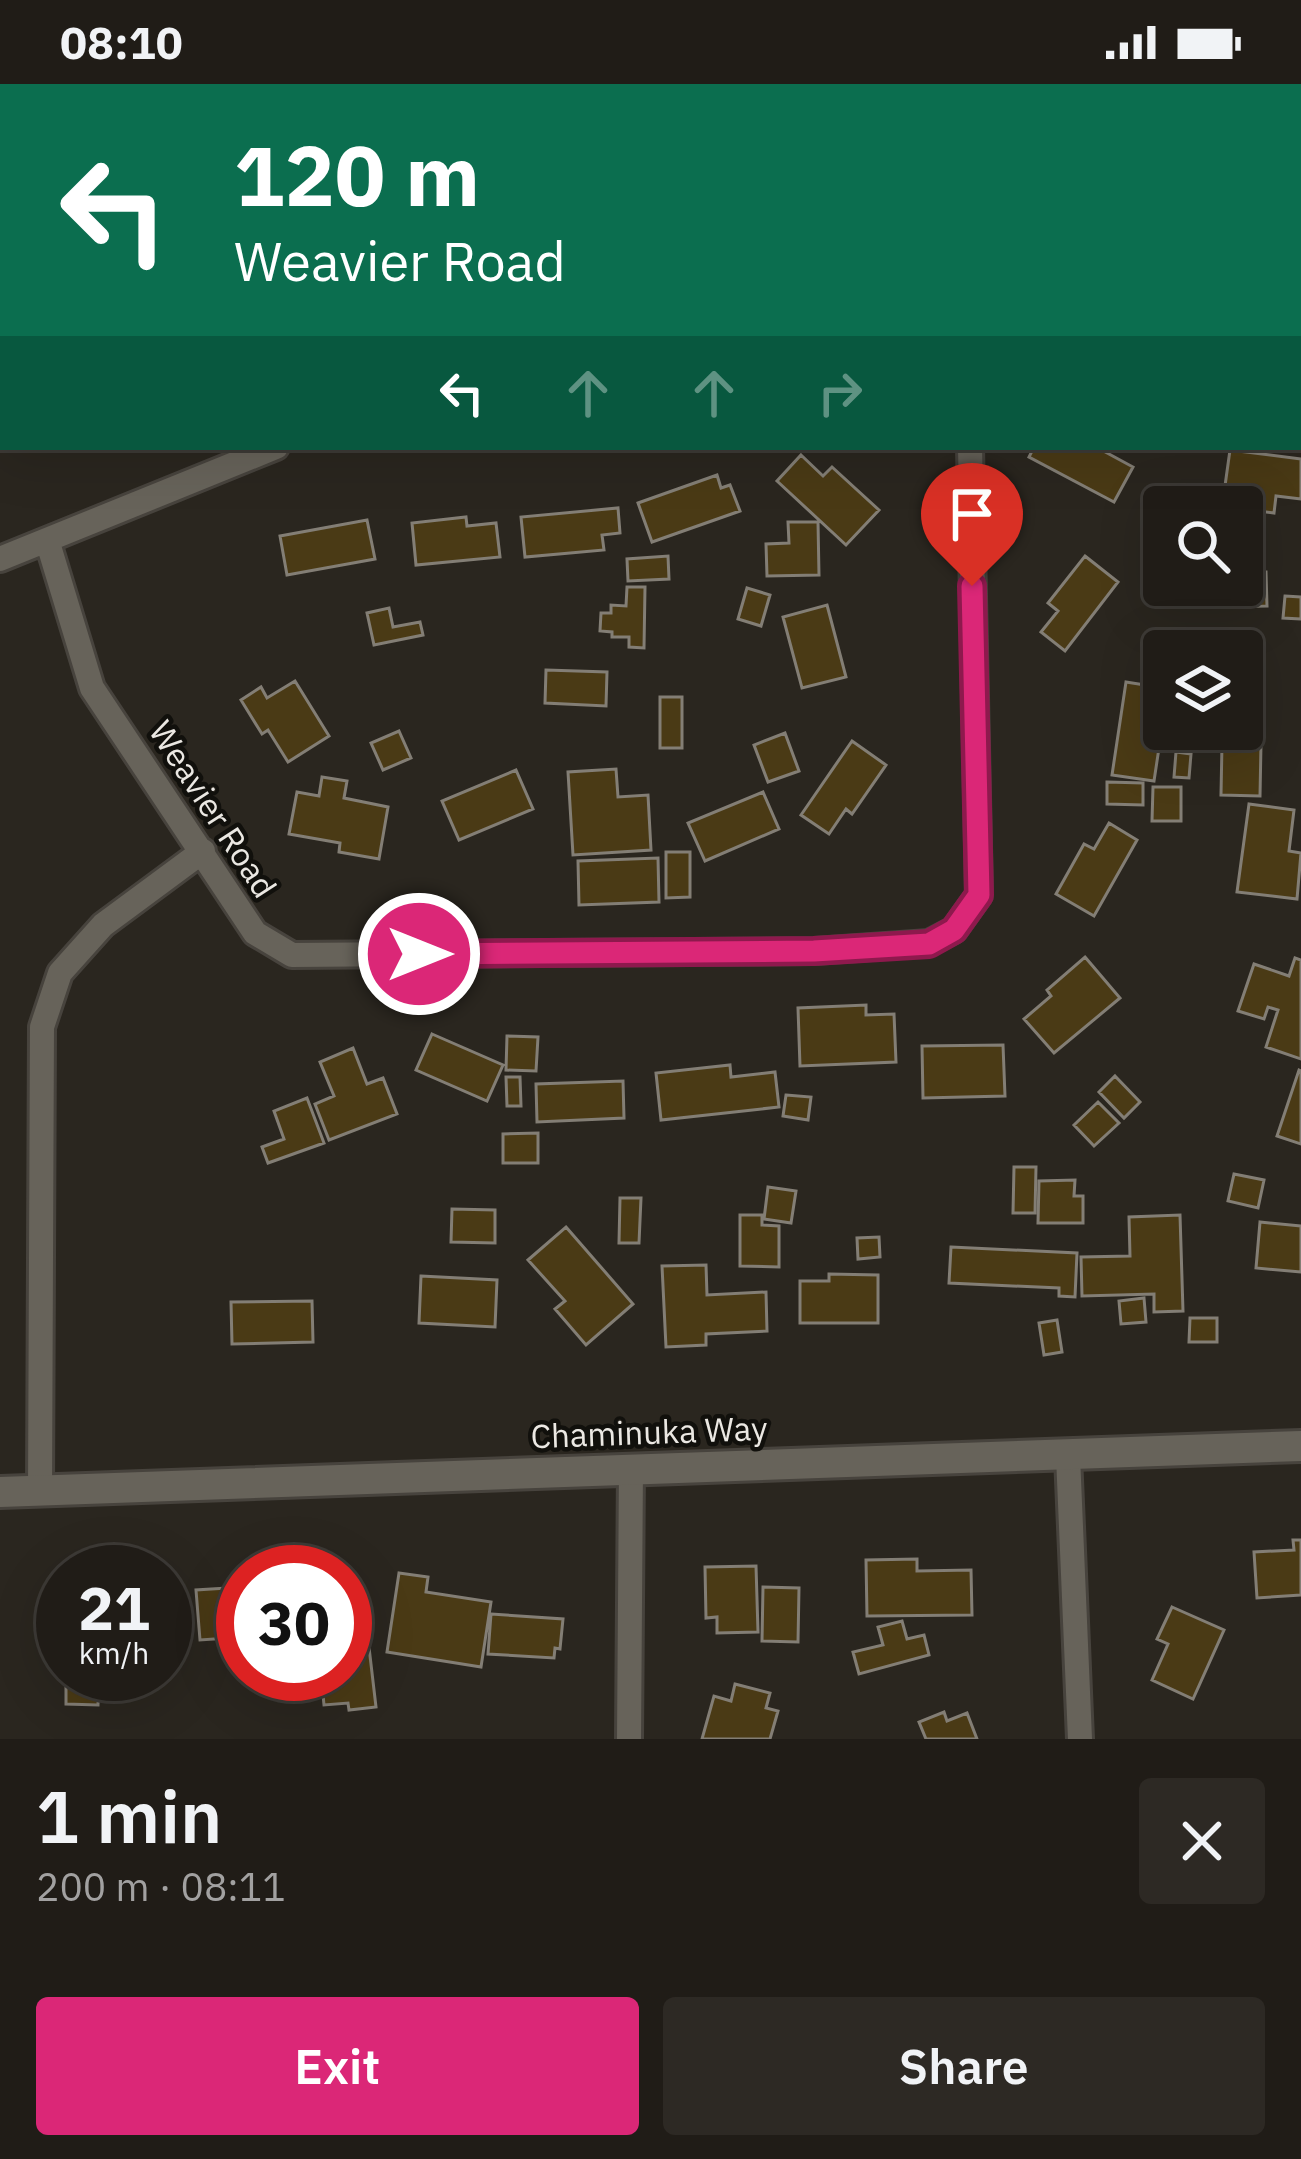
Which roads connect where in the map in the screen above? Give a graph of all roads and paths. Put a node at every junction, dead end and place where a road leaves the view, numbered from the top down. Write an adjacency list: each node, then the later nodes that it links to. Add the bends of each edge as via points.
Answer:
1 (269, 450): 3 (street)
2 (970, 450): 5 (street, Weavier Road, via 979,895 929,944 292,955 255,933)
3 (48, 543): 4 (street); 5 (street, Weavier Road, via 92,688)
4 (0, 559)
5 (203, 851): 9 (street, via 103,925 60,973 42,1027)
6 (1301, 1446): 7 (street, Chaminuka Way)
7 (1068, 1456): 8 (street, Chaminuka Way); 12 (street)
8 (631, 1467): 9 (street, Chaminuka Way); 11 (street)
9 (40, 1491): 10 (street, Chaminuka Way)
10 (0, 1492)
11 (629, 1739)
12 (1080, 1739)

